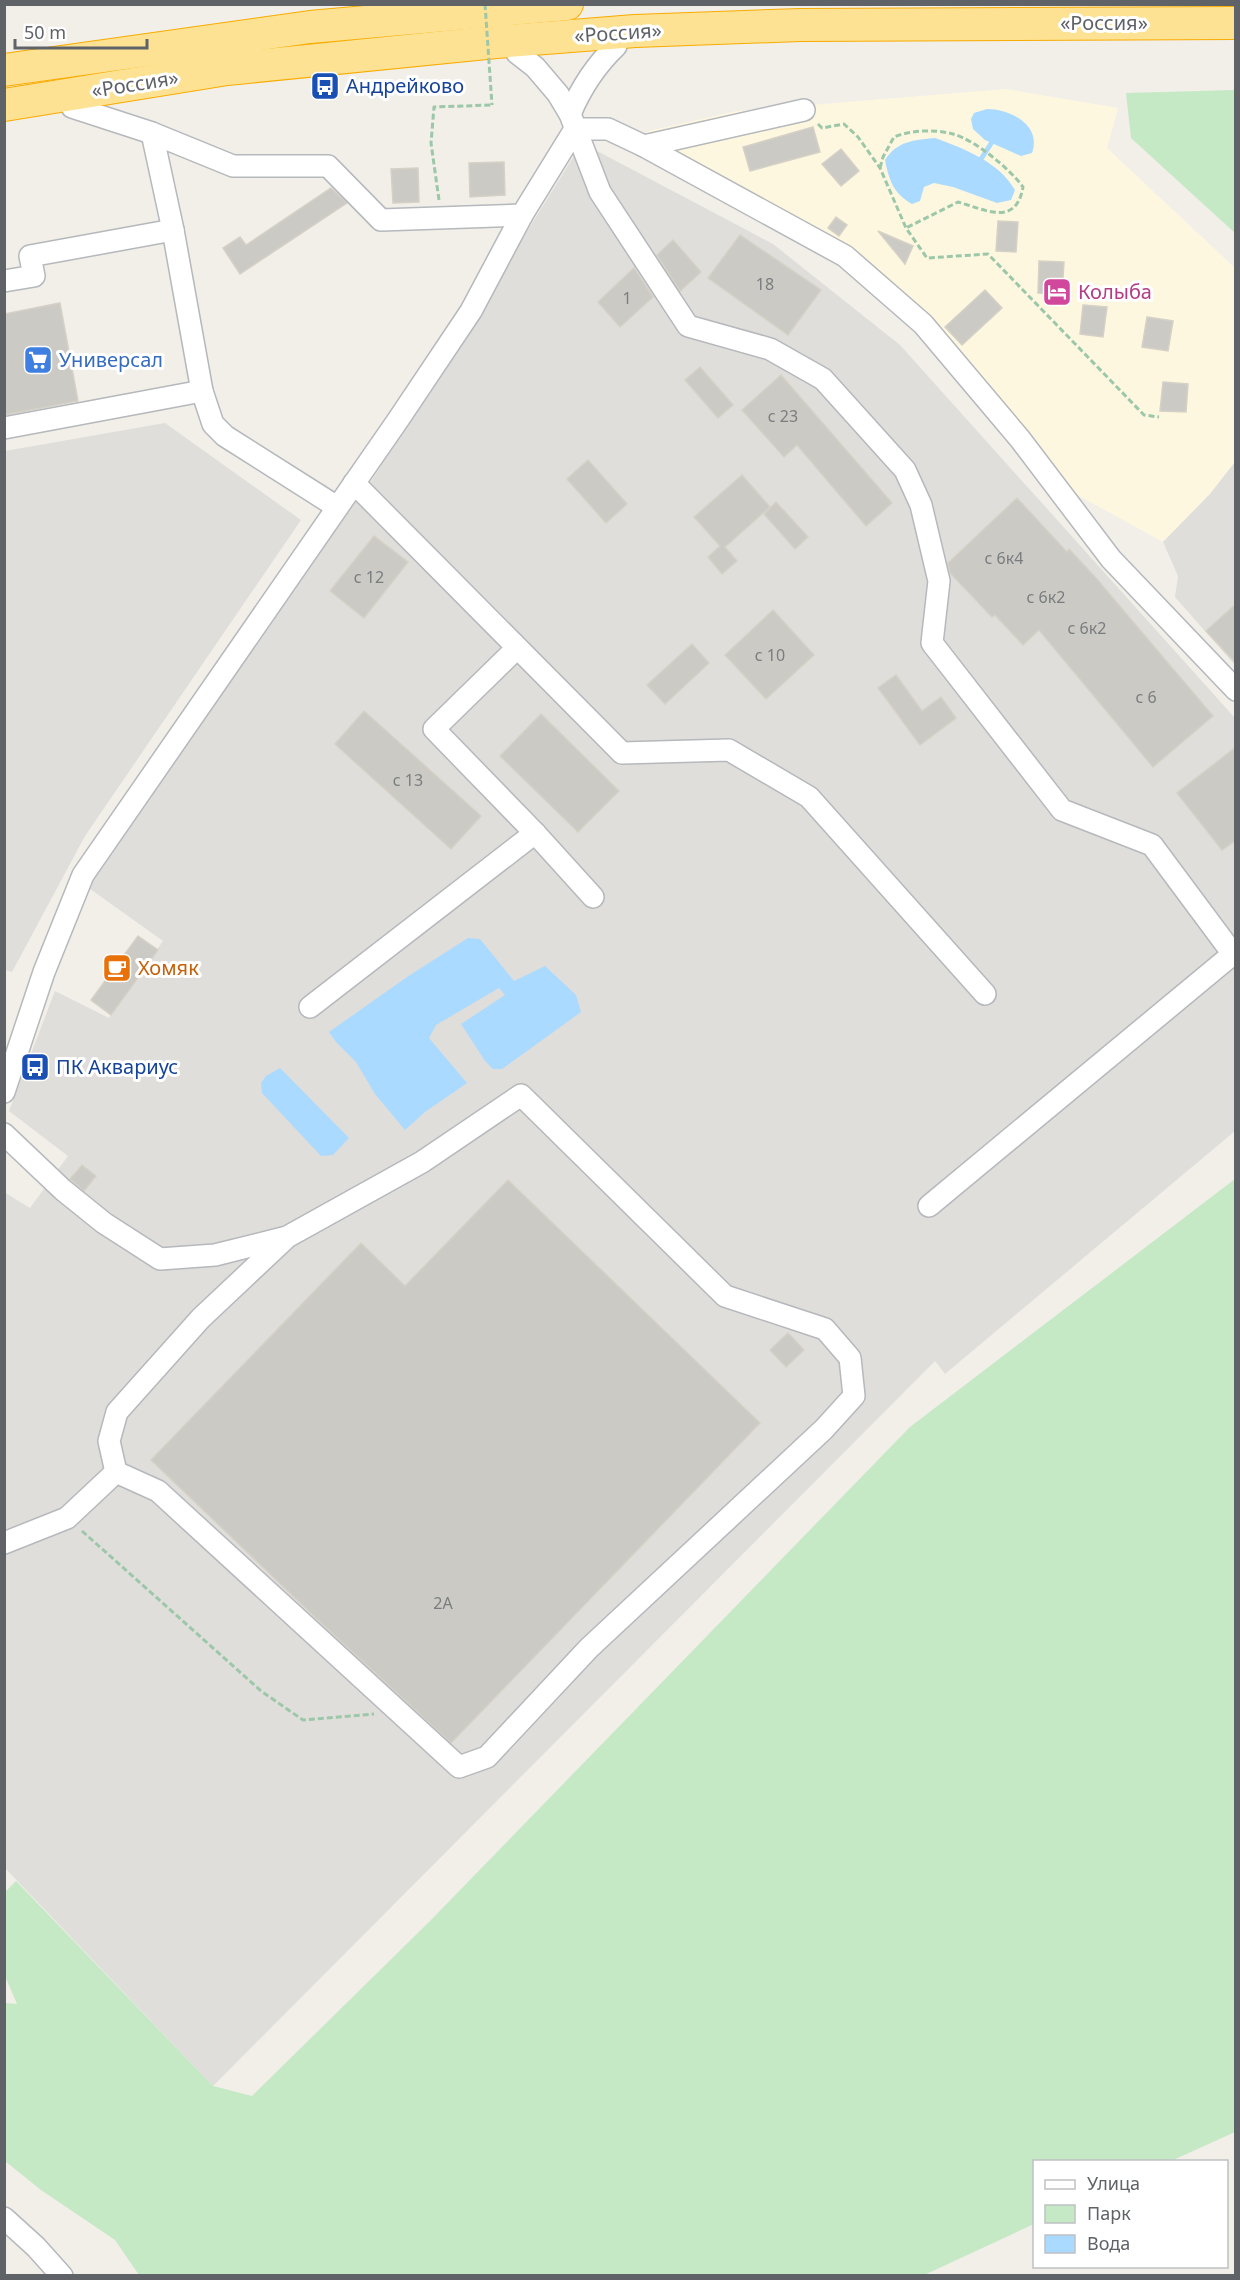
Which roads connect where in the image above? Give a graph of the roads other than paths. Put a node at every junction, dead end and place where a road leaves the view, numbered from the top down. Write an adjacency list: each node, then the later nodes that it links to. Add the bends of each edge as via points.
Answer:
1 (363, 4): 7 (street, via 337,20)
2 (486, 4): 4 (street)
3 (567, 4): 4 (highway, «Россия»)
4 (519, 9): 7 (highway, «Россия»)
5 (1236, 23): 6 (highway, «Россия»)
6 (800, 25): 8 (highway, via 732,40); 11 (highway, «Россия», via 635,31 227,69)
7 (310, 27): 10 (highway, «Россия»)
8 (616, 46): 9 (highway); 15 (street, via 579,93)
9 (517, 53): 12 (highway, via 229,82); 15 (street, via 544,75)
10 (4, 70)
11 (4, 105)
12 (72, 107): 14 (highway); 16 (street)
13 (804, 110): 17 (street)
14 (4, 118)
15 (572, 122): 17 (street, via 608,129); 18 (street); 33 (street, via 600,192 688,326 770,349 823,379 905,470 921,505 939,582 932,643 1062,810 1152,845 1233,954)
16 (152, 133): 18 (street, via 233,166 328,166 381,220); 19 (street)
17 (644, 146): 26 (street, via 845,256 923,324 1020,439 1111,559)
18 (522, 215): 23 (street, via 471,311)
19 (173, 230): 20 (street, via 30,256 34,276); 21 (street)
20 (4, 281)
21 (202, 391): 22 (street); 24 (street, via 213,424 225,436)
22 (4, 428)
23 (354, 483): 24 (street); 25 (street)
24 (337, 507): 31 (street, via 83,875 44,972)
25 (517, 648): 27 (street, via 434,729); 29 (street, via 622,753 729,750 809,797)
26 (1236, 690)
27 (535, 833): 28 (street); 30 (street)
28 (592, 897)
29 (986, 994)
30 (310, 1007)
31 (4, 1092)
32 (4, 1134): 34 (street, via 104,1223 160,1259 215,1255)
33 (929, 1206)
34 (286, 1237): 35 (street, via 201,1318 117,1412 110,1441); 35 (street, via 422,1162 521,1095 725,1296 825,1329 850,1358 854,1396 824,1429 589,1648 487,1757 459,1767 158,1491)
35 (116, 1472): 36 (street, via 67,1518)
36 (4, 1543)
37 (4, 2218): 38 (street)
38 (62, 2276)

